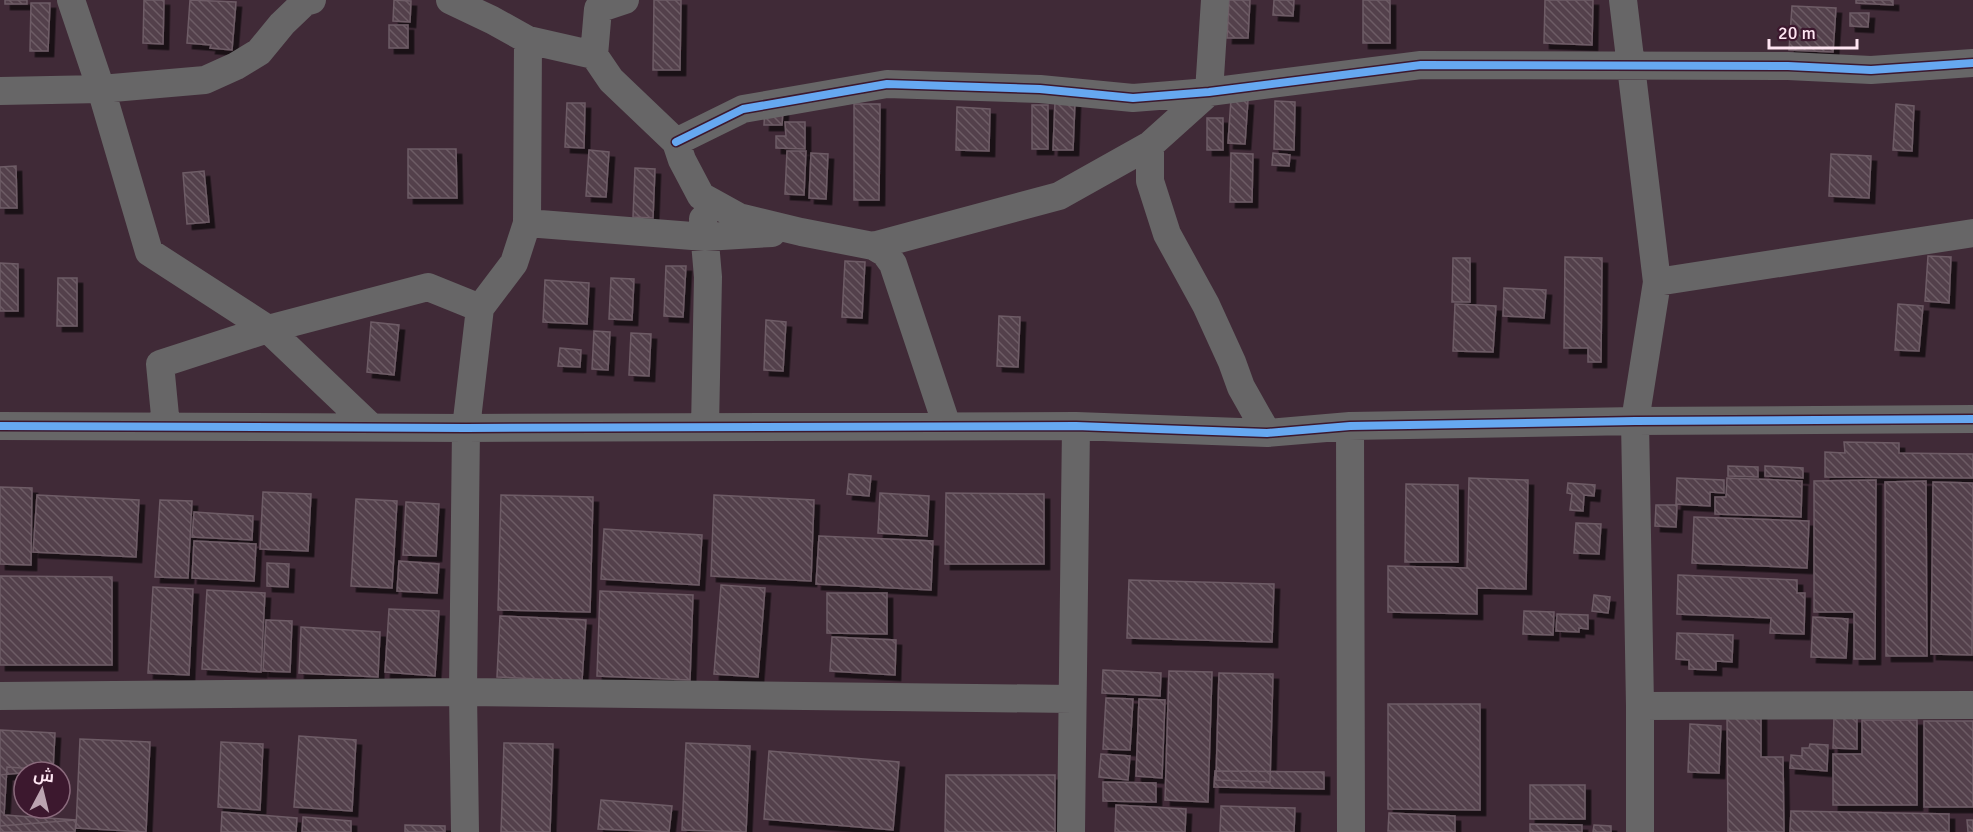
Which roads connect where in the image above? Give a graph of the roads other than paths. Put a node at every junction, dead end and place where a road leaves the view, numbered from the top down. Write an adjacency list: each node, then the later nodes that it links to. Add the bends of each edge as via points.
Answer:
1 (71, 0): 12 (street)
2 (312, 0): 12 (street, via 282,24 259,52 205,80)
3 (450, 0): 7 (street)
4 (625, 0): 9 (street, via 598,9)
5 (1215, 0): 14 (street)
6 (1623, 0): 11 (street)
7 (491, 10): 8 (street)
8 (528, 40): 9 (street); 18 (street)
9 (594, 55): 15 (street, via 611,80)
10 (1973, 63): 11 (street, via 1870,70)
11 (1631, 64): 14 (street, via 1421,65); 23 (street)
12 (101, 89): 13 (street); 25 (street, via 149,252)
13 (0, 92)
14 (1209, 92): 15 (street, via 1133,98 1040,89 887,84 743,109); 16 (street)
15 (676, 142): 17 (street)
16 (1150, 146): 22 (street, via 1059,196); 36 (street, via 1150,181 1167,234)
17 (701, 196): 19 (street, via 739,217); 21 (street)
18 (527, 223): 21 (street); 24 (street, via 514,263)
19 (801, 232): 21 (street); 22 (street)
20 (1973, 233): 23 (street)
21 (705, 237): 34 (street)
22 (873, 246): 30 (street, via 893,264)
23 (1657, 282): 27 (street)
24 (480, 308): 25 (street, via 428,287); 35 (street)
25 (268, 329): 29 (street, via 160,364); 33 (street)
26 (1973, 419): 27 (street)
27 (1635, 421): 32 (street); 41 (street)
28 (0, 426): 29 (street)
29 (166, 426): 33 (street)
30 (947, 426): 31 (street); 34 (street)
31 (1076, 426): 36 (street); 39 (street)
32 (1350, 426): 36 (street); 44 (street)
33 (371, 427): 35 (street)
34 (705, 427): 35 (street)
35 (466, 428): 37 (street)
36 (1267, 433)
37 (463, 692): 38 (street); 39 (street); 42 (street)
38 (0, 696)
39 (1072, 699): 43 (street)
40 (1973, 705): 41 (street)
41 (1640, 706): 45 (street)
42 (465, 832)
43 (1071, 832)
44 (1351, 832)
45 (1640, 832)

